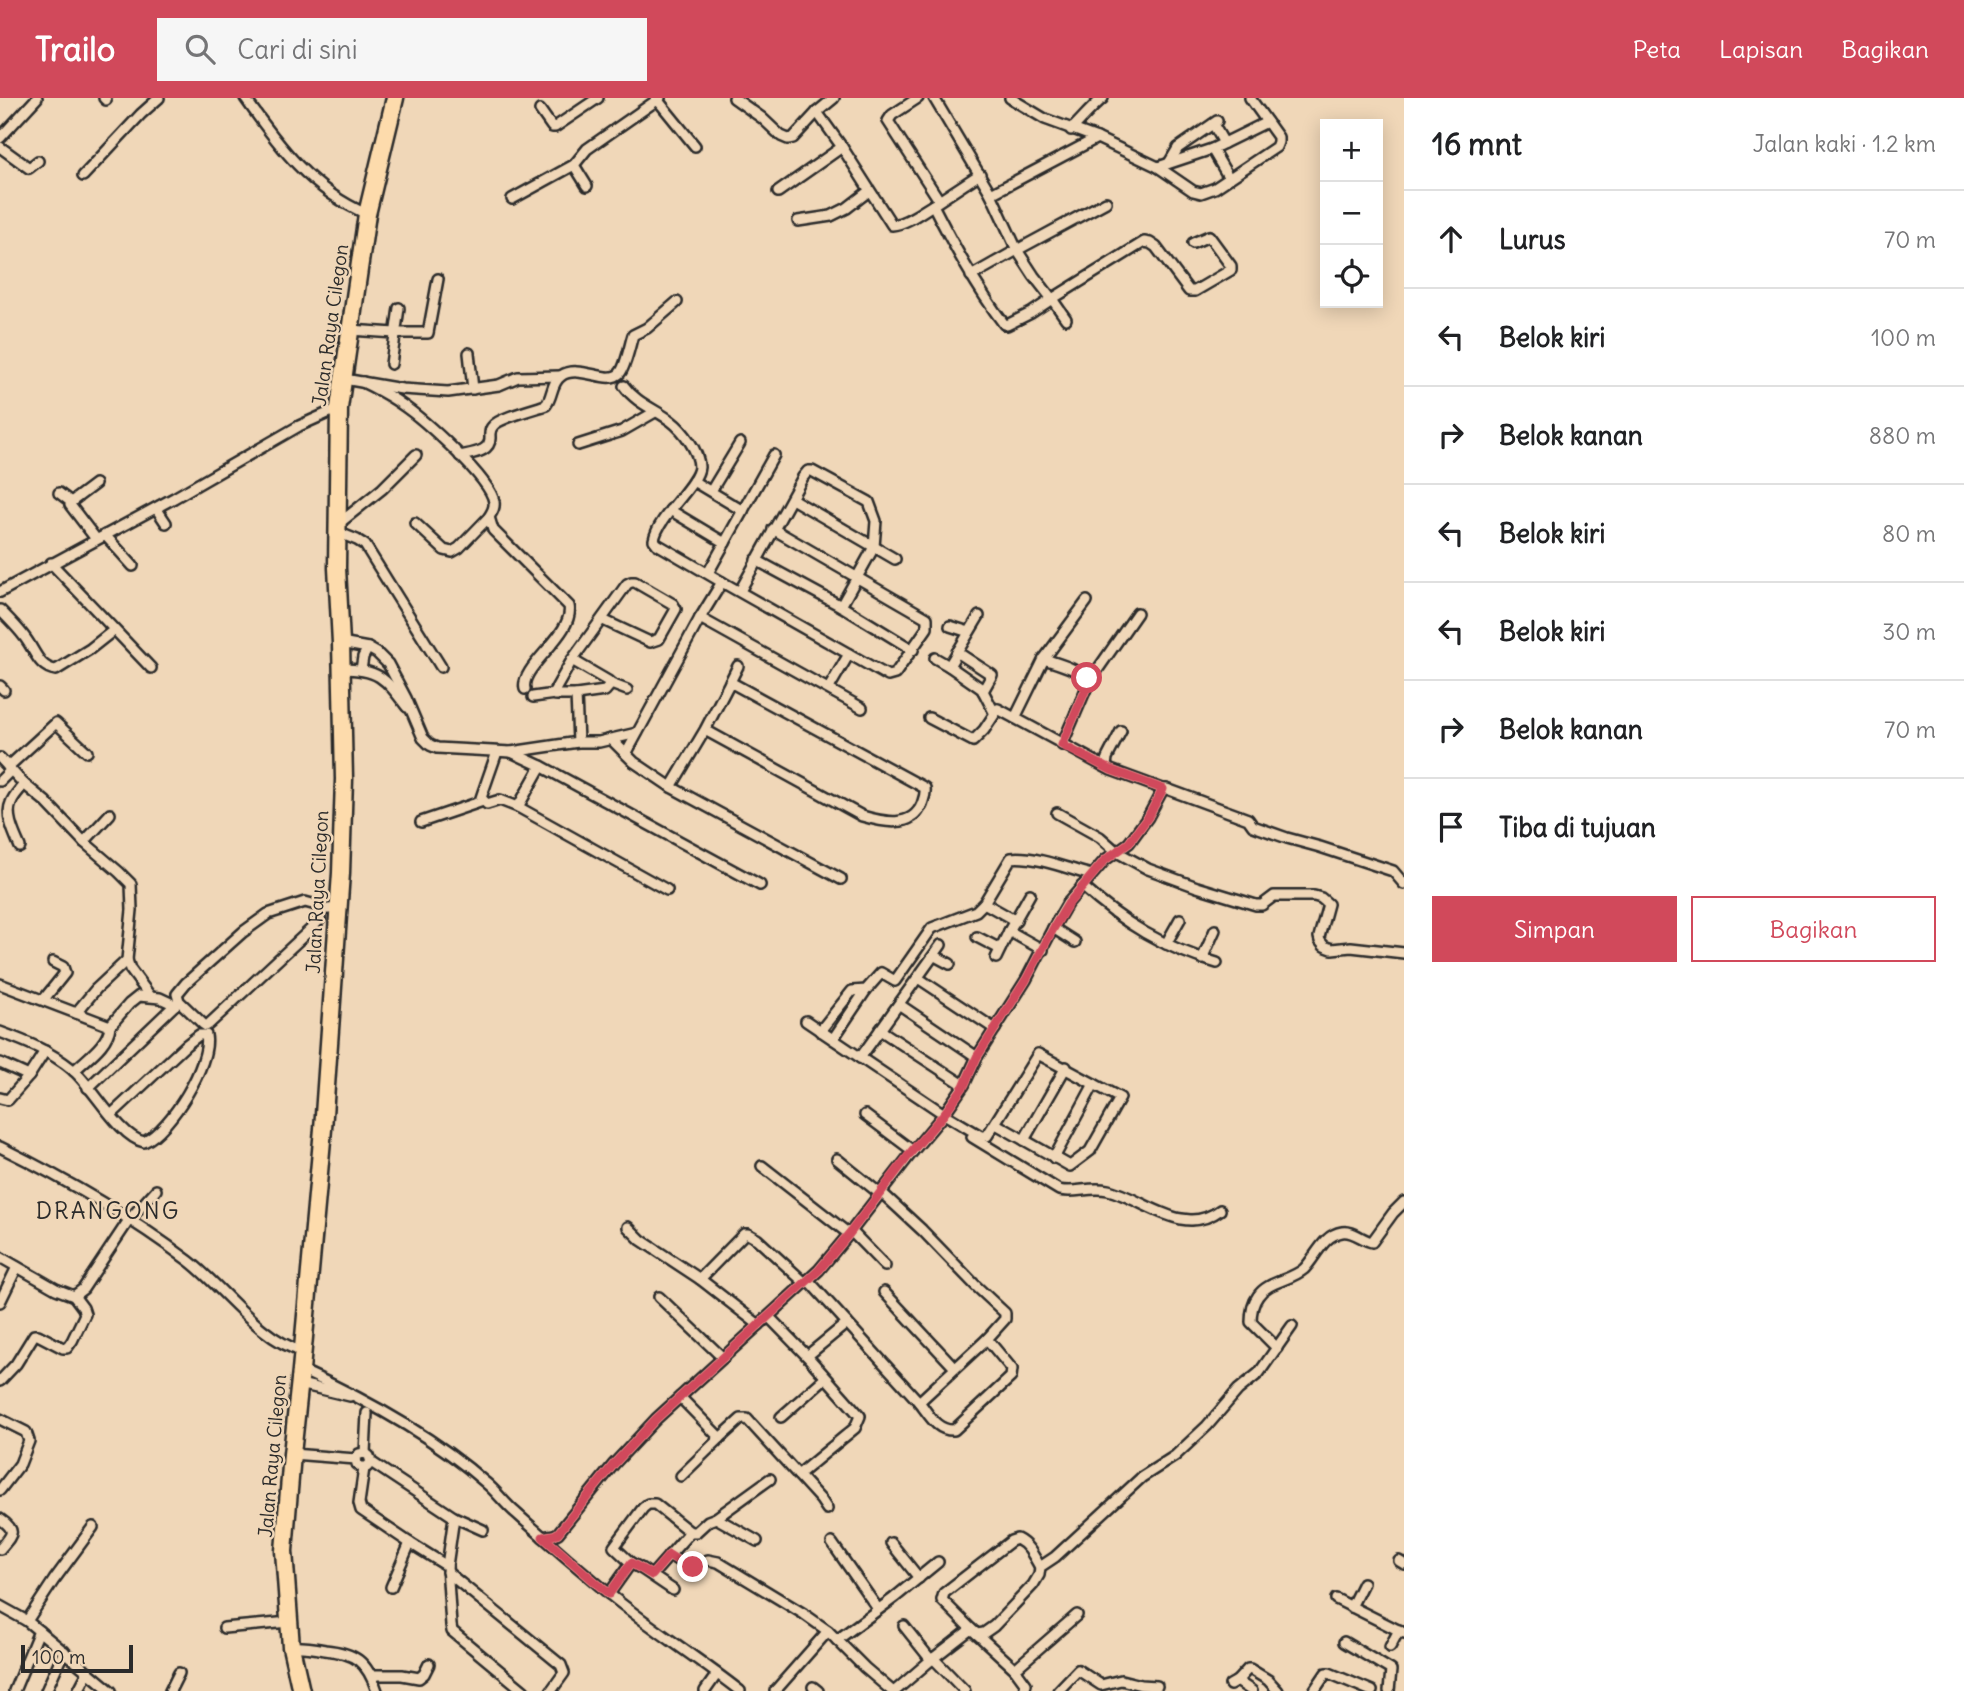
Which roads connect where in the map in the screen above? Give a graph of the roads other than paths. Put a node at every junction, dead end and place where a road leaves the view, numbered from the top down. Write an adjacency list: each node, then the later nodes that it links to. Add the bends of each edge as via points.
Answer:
1 (37, 98): 18 (street)
2 (159, 98): 30 (street)
3 (245, 98): 39 (street, via 310,179)
4 (396, 98): 39 (highway, Jalan Raya Cilegon)
5 (598, 98): 14 (street, via 555,127)
6 (734, 98): 15 (street, via 788,139)
7 (834, 98): 15 (street)
8 (918, 98): 38 (street, via 892,115 888,123)
9 (934, 98): 29 (street)
10 (1010, 98): 17 (street)
11 (1103, 98): 17 (street)
12 (1250, 98): 16 (street)
13 (658, 99): 21 (street); 27 (street, via 587,149)
14 (540, 110)
15 (817, 112): 23 (street)
16 (1267, 122): 20 (street); 31 (street, via 1278,137 1276,147)
17 (1071, 130): 19 (street)
18 (0, 138)
19 (1097, 138): 28 (street); 35 (street)
20 (1224, 143): 24 (street); 26 (street, via 1215,122 1178,148)
21 (695, 146)
22 (0, 147): 25 (street, via 29,168)
23 (842, 147): 33 (street); 34 (street)
24 (1212, 149): 26 (street); 31 (street)
25 (38, 161)
26 (1169, 163): 28 (street)
27 (574, 165): 32 (street); 36 (street)
28 (1158, 167): 31 (street, via 1200,192)
29 (980, 174): 35 (street); 38 (street)
30 (83, 176)
31 (1229, 178)
32 (587, 186)
33 (869, 191): 38 (street, via 892,225); 40 (street, via 831,216)
34 (778, 192)
35 (991, 194): 42 (street)
36 (512, 199)
37 (1106, 202): 42 (street)
38 (936, 203): 43 (street)
39 (367, 214): 49 (highway, Jalan Raya Cilegon)
40 (798, 221)
41 (1193, 243): 45 (street, via 1209,236 1231,270 1189,291 1156,247 1144,242)
42 (1017, 250): 43 (street); 45 (street)
43 (971, 276): 45 (street, via 1007,326)
44 (438, 279): 50 (street, via 428,332)
45 (1052, 299): 48 (street)
46 (677, 302): 53 (street, via 633,335 617,375 607,378 579,372)
47 (399, 308): 50 (street)
48 (1066, 319)
49 (350, 330): 50 (street); 54 (highway, Jalan Raya Cilegon)
50 (395, 333): 52 (street)
51 (470, 353): 57 (street)
52 (391, 365)
53 (560, 376): 57 (street, via 519,377); 64 (street, via 550,401 501,421 490,431 488,448)
54 (344, 379): 55 (street); 58 (highway, Jalan Raya Cilegon)
55 (363, 382): 57 (street, via 448,392); 64 (street, via 424,420)
56 (624, 386): 59 (street)
57 (473, 389)
58 (339, 408): 71 (street); 77 (highway, Jalan Raya Cilegon)
59 (655, 412): 61 (street, via 622,431); 65 (street, via 677,427 696,453 699,470)
60 (740, 443): 67 (street)
61 (578, 445)
62 (416, 455): 77 (street)
63 (774, 455): 73 (street)
64 (460, 456): 74 (street, via 491,491 494,508)
65 (693, 481): 67 (street); 72 (street)
66 (95, 484): 70 (street)
67 (711, 491): 73 (street)
68 (59, 493): 70 (street)
69 (792, 499): 78 (street); 81 (street); 81 (street, via 808,471 865,499 876,521)
70 (71, 502): 79 (street)
71 (156, 508): 75 (street); 79 (street)
72 (670, 510): 80 (street); 86 (street, via 654,540)
73 (743, 510): 80 (street)
74 (489, 517): 76 (street, via 452,552); 119 (street, via 493,530 570,608 569,617 527,677)
75 (166, 523)
76 (415, 523)
77 (337, 529): 101 (highway, Jalan Raya Cilegon); 111 (street, via 365,545)
78 (773, 529): 83 (street); 87 (street)
79 (100, 537): 84 (street); 85 (street)
80 (725, 543): 86 (street)
81 (874, 547): 82 (street); 87 (street)
82 (895, 559)
83 (756, 560): 90 (street); 92 (street)
84 (51, 563): 89 (street); 99 (street)
85 (133, 566)
86 (708, 573): 88 (street)
87 (856, 577): 92 (street); 103 (street, via 927,618 927,628)
88 (722, 582): 90 (street); 96 (street)
89 (2, 588)
90 (740, 591): 105 (street)
91 (1087, 601): 107 (street)
92 (841, 606): 103 (street)
93 (0, 610): 99 (street, via 52,670)
94 (1137, 613): 116 (street)
95 (979, 616): 100 (street)
96 (700, 618): 118 (street); 132 (street)
97 (603, 620): 97 (street, via 631,582 676,608 654,642); 108 (street)
98 (950, 626): 100 (street)
99 (114, 630): 112 (street)
100 (969, 632): 104 (street)
101 (341, 643): 102 (street); 113 (highway, Jalan Raya Cilegon)
102 (368, 648): 114 (street); 127 (street, via 388,664)
103 (912, 650): 105 (street, via 891,676)
104 (957, 652): 110 (street); 121 (street, via 992,675)
105 (849, 654): 118 (street)
106 (935, 658): 110 (street)
107 (1045, 659): 116 (street); 129 (street)
108 (572, 660): 117 (street); 122 (street)
109 (738, 666): 115 (street)
110 (949, 666): 121 (street)
111 (441, 667)
112 (151, 668)
113 (341, 669): 114 (street); 163 (highway, Jalan Raya Cilegon, via 344,779)
114 (361, 670): 127 (street, via 384,679)
115 (730, 682): 130 (street); 130 (street, via 925,788 919,811 902,821 862,816)
116 (1089, 682): 135 (street)
117 (611, 684): 120 (street); 123 (street, via 606,691)
118 (829, 688): 125 (street)
119 (525, 690)
120 (627, 690)
121 (983, 691): 126 (street)
122 (555, 694): 123 (street); 124 (street)
123 (576, 695): 134 (street)
124 (533, 697)
125 (862, 708)
126 (995, 712): 128 (street, via 973,741); 129 (street, via 998,709)
127 (412, 714): 137 (street, via 430,745)
128 (929, 718)
129 (1015, 718): 135 (street)
130 (705, 730): 145 (street)
131 (1121, 731): 142 (street)
132 (637, 733): 133 (street); 139 (street)
133 (611, 739): 134 (street); 139 (street)
134 (578, 742): 138 (street)
135 (1062, 745): 142 (street)
136 (87, 752): 140 (street, via 56,723)
137 (497, 752): 138 (street); 147 (street, via 482,792)
138 (511, 752): 141 (street)
139 (626, 754): 145 (street)
140 (4, 764): 143 (street); 144 (street)
141 (541, 766): 148 (street); 158 (street)
142 (1107, 767): 146 (street)
143 (0, 780)
144 (24, 784): 152 (street); 153 (street, via 10,804 12,829)
145 (671, 787): 156 (street)
146 (1163, 789): 154 (street, via 1148,817); 157 (street, via 1248,818 1252,826 1378,865 1393,871)
147 (484, 801): 148 (street, via 500,800); 151 (street)
148 (518, 807): 160 (street)
149 (1057, 813): 154 (street)
150 (110, 814): 152 (street)
151 (421, 822)
152 (84, 842): 178 (street, via 131,884)
153 (20, 847)
154 (1117, 852): 155 (street); 175 (street, via 1163,875 1255,905 1274,896 1321,898 1328,904 1319,937 1324,946)
155 (1091, 875): 159 (street); 162 (street, via 1015,857)
156 (841, 879)
157 (1404, 884)
158 (760, 885)
159 (1082, 886): 167 (street); 172 (street, via 1120,918)
160 (667, 890)
161 (1030, 894): 166 (street)
162 (985, 903): 166 (street); 183 (street, via 932,928)
163 (338, 908): 164 (street); 244 (highway, Jalan Raya Cilegon)
164 (319, 909): 189 (street, via 305,902 268,914 178,991); 194 (street, via 320,919 312,928)
165 (1180, 919): 172 (street)
166 (1016, 921): 169 (street)
167 (1053, 929): 171 (street); 174 (street)
168 (1215, 930): 177 (street)
169 (1009, 931): 170 (street, via 998,953); 174 (street)
170 (977, 937)
171 (1074, 942)
172 (1167, 944): 177 (street)
173 (941, 945): 176 (street)
174 (1043, 950): 195 (street)
175 (1404, 953)
176 (934, 956): 181 (street); 182 (street)
177 (1202, 959): 180 (street)
178 (127, 960): 187 (street); 191 (street)
179 (53, 962): 188 (street, via 65,973)
180 (1217, 963)
181 (950, 964)
182 (918, 978): 186 (street); 195 (street)
183 (895, 981): 185 (street, via 881,973); 186 (street)
184 (0, 984): 188 (street)
185 (866, 990): 197 (street, via 850,993); 200 (street)
186 (909, 990): 190 (street)
187 (150, 996): 189 (street); 193 (street, via 139,996)
188 (44, 999): 191 (street)
189 (177, 1003): 194 (street); 210 (street)
190 (900, 1005): 196 (street); 202 (street)
191 (76, 1013): 193 (street)
192 (806, 1021): 197 (street)
193 (110, 1026): 206 (street, via 103,1043)
194 (206, 1026): 199 (street)
195 (995, 1029): 202 (street)
196 (880, 1030): 203 (street); 209 (street)
197 (820, 1031): 200 (street)
198 (0, 1032): 201 (street)
199 (199, 1035): 212 (street); 212 (street, via 207,1039 202,1062 174,1113 152,1138 139,1141)
200 (833, 1039): 203 (street)
201 (45, 1051): 206 (street); 207 (street)
202 (977, 1057): 209 (street)
203 (860, 1058): 214 (street)
204 (0, 1063): 207 (street)
205 (1066, 1067): 208 (street); 215 (street, via 1037,1054); 216 (street)
206 (74, 1071): 210 (street)
207 (29, 1076): 211 (street, via 8,1100)
208 (1094, 1084): 219 (street); 219 (street, via 1120,1101 1087,1155 1070,1166)
209 (964, 1086): 214 (street)
210 (88, 1088): 212 (street)
211 (0, 1098)
212 (111, 1115)
213 (865, 1115): 218 (street)
214 (942, 1116): 215 (street, via 984,1137); 218 (street); 225 (street, via 1059,1190 1111,1191 1184,1220 1203,1220)
215 (996, 1124): 216 (street)
216 (1024, 1140): 219 (street)
217 (0, 1147): 226 (street)
218 (912, 1151): 223 (street)
219 (1054, 1158)
220 (837, 1159): 223 (street)
221 (762, 1166): 228 (street)
222 (156, 1190): 226 (street)
223 (880, 1192): 228 (street); 242 (street, via 1005,1313 1006,1319)
224 (1404, 1202): 243 (street, via 1372,1242 1349,1232 1339,1233 1326,1240 1306,1267 1259,1295 1251,1322)
225 (1220, 1210)
226 (129, 1220): 235 (street); 244 (street, via 190,1262 266,1332)
227 (628, 1227): 232 (street, via 640,1240)
228 (850, 1233): 230 (street); 233 (street)
229 (0, 1257): 231 (street)
230 (886, 1266)
231 (17, 1267): 235 (street); 237 (street)
232 (700, 1279): 233 (street, via 748,1234); 240 (street)
233 (806, 1281): 238 (street); 239 (street)
234 (884, 1292): 247 (street)
235 (75, 1296): 250 (street, via 85,1314 68,1346 34,1335)
236 (659, 1297): 246 (street)
237 (0, 1302)
238 (769, 1317): 240 (street); 245 (street)
239 (847, 1323): 245 (street); 253 (street)
240 (759, 1325): 246 (street)
241 (1292, 1326): 243 (street)
242 (987, 1339): 247 (street); 253 (street, via 1012,1369 1011,1377 954,1430 939,1427)
243 (1277, 1348): 282 (street, via 1259,1373 1175,1456 1142,1477)
244 (302, 1351): 248 (highway, Jalan Raya Cilegon)
245 (807, 1356): 249 (street)
246 (723, 1358): 251 (street)
247 (955, 1368): 253 (street)
248 (301, 1377): 252 (street); 252 (street, via 338,1386); 259 (highway, Jalan Raya Cilegon)
249 (825, 1378): 255 (street); 262 (street, via 858,1412 860,1420)
250 (0, 1381)
251 (680, 1397): 257 (street); 273 (street, via 614,1464 558,1533)
252 (358, 1398): 273 (street, via 456,1458)
253 (919, 1402)
254 (368, 1413): 258 (street)
255 (781, 1418)
256 (0, 1419): 265 (street, via 26,1432 29,1441 20,1464)
257 (720, 1438): 262 (street, via 747,1419); 263 (street)
258 (365, 1453): 260 (street); 261 (street)
259 (292, 1454): 260 (street); 296 (highway, Jalan Raya Cilegon, via 284,1551)
260 (356, 1459): 261 (street, via 359,1466)
261 (368, 1465): 267 (street); 275 (street, via 359,1507)
262 (798, 1475): 266 (street)
263 (681, 1476)
264 (770, 1479): 268 (street)
265 (0, 1490)
266 (827, 1509)
267 (454, 1517): 271 (street); 283 (street)
268 (716, 1518): 272 (street); 274 (street)
269 (0, 1519): 278 (street, via 12,1533)
270 (93, 1527): 295 (street)
271 (483, 1530)
272 (690, 1532): 279 (street); 280 (street, via 655,1504 646,1505 614,1547)
273 (543, 1537): 289 (street)
274 (757, 1541)
275 (410, 1543): 283 (street); 287 (street)
276 (832, 1543): 292 (street)
277 (891, 1543): 285 (street)
278 (0, 1549)
279 (669, 1555): 284 (street); 300 (street, via 689,1567 708,1560 718,1562)
280 (631, 1563): 284 (street); 289 (street)
281 (938, 1563): 285 (street)
282 (1040, 1567): 301 (street, via 1033,1585 994,1626 984,1633); 301 (street, via 1017,1539 944,1593 942,1600)
283 (447, 1569): 323 (street, via 452,1631); 324 (street, via 561,1665 564,1673)
284 (652, 1575): 288 (street)
285 (919, 1578): 292 (street)
286 (1363, 1583): 291 (street)
287 (391, 1587)
288 (673, 1590)
289 (609, 1594): 313 (street)
290 (1336, 1599): 291 (street)
291 (1351, 1607): 302 (street)
292 (878, 1609): 303 (street)
293 (2, 1612): 295 (street)
294 (1077, 1615): 310 (street)
295 (27, 1621): 299 (street)
296 (289, 1622): 298 (street); 305 (highway, Jalan Raya Cilegon)
297 (904, 1626): 308 (street)
298 (224, 1628)
299 (39, 1630): 307 (street); 316 (street)
300 (828, 1631): 303 (street); 327 (street)
301 (974, 1632): 308 (street); 310 (street)
302 (1401, 1632): 306 (street)
303 (837, 1640): 328 (street)
304 (1344, 1643): 336 (street, via 1391,1670)
305 (291, 1647): 314 (street, via 350,1654); 321 (highway, Jalan Raya Cilegon)
306 (1390, 1647)
307 (64, 1651): 311 (street); 317 (street)
308 (932, 1659): 328 (street); 329 (street)
309 (429, 1664): 314 (street, via 419,1678)
310 (1015, 1669): 330 (street, via 1026,1684)
311 (88, 1672): 318 (street); 319 (street)
312 (179, 1673): 320 (street)
313 (717, 1674): 325 (street); 326 (street)
314 (371, 1675): 322 (street)
315 (1157, 1686): 331 (street, via 1121,1680 1101,1685 1078,1670)
316 (14, 1691)
317 (46, 1691)
318 (78, 1691)
319 (111, 1691)
320 (170, 1691)
321 (301, 1691)
322 (377, 1691)
323 (524, 1691)
324 (551, 1691)
325 (705, 1691)
326 (740, 1691)
327 (775, 1691)
328 (894, 1691)
329 (965, 1691)
330 (1024, 1691)
331 (1058, 1691)
332 (1252, 1691): 333 (street, via 1233,1683 1248,1669)
333 (1278, 1691)
334 (1314, 1691): 335 (street, via 1329,1673)
335 (1372, 1691)
336 (1389, 1691)

